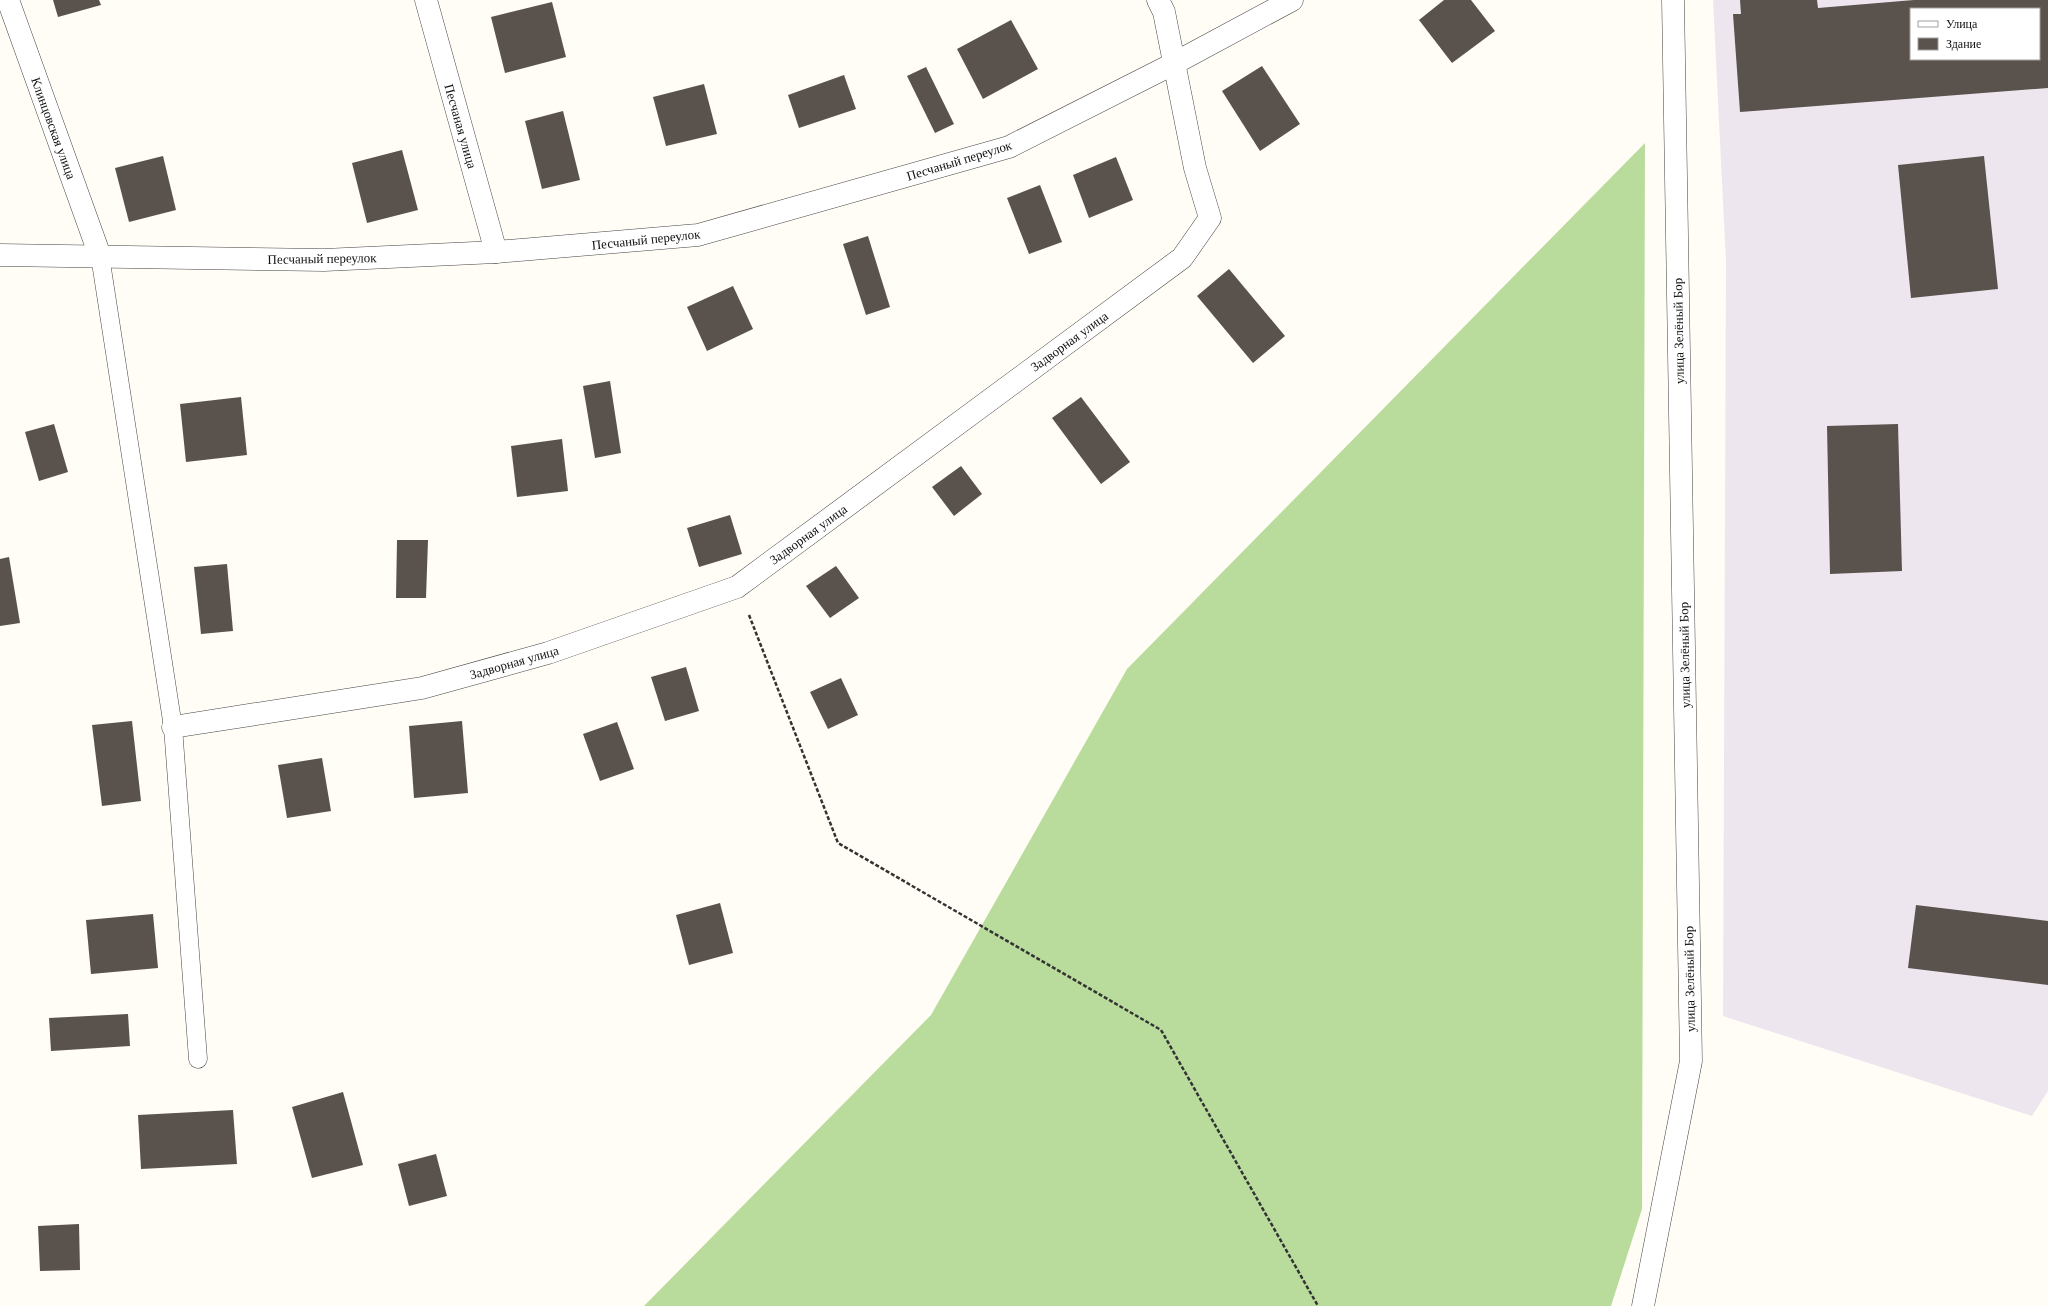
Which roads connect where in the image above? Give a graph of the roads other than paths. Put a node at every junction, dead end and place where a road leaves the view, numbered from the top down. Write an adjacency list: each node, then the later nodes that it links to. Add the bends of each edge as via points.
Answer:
1 (8, 0): 9 (street, Клинцовская улица)
2 (426, 0): 7 (street, Песчаная улица)
3 (1158, 0): 6 (street, via 1164,12)
4 (1292, 0): 6 (street, Песчаный переулок)
5 (1673, 0): 12 (street, улица Зелёный Бор, via 1691,1061)
6 (1173, 64): 7 (street, Песчаный переулок, via 1009,147 705,233); 10 (street, Задворная улица, via 1194,168 1210,218 1182,258 737,587 548,653 422,688)
7 (496, 252): 9 (street, Песчаный переулок, via 324,260)
8 (0, 255): 9 (street, Песчаный переулок)
9 (100, 256): 10 (lane)
10 (173, 727): 11 (lane)
11 (198, 1059)
12 (1643, 1306)

